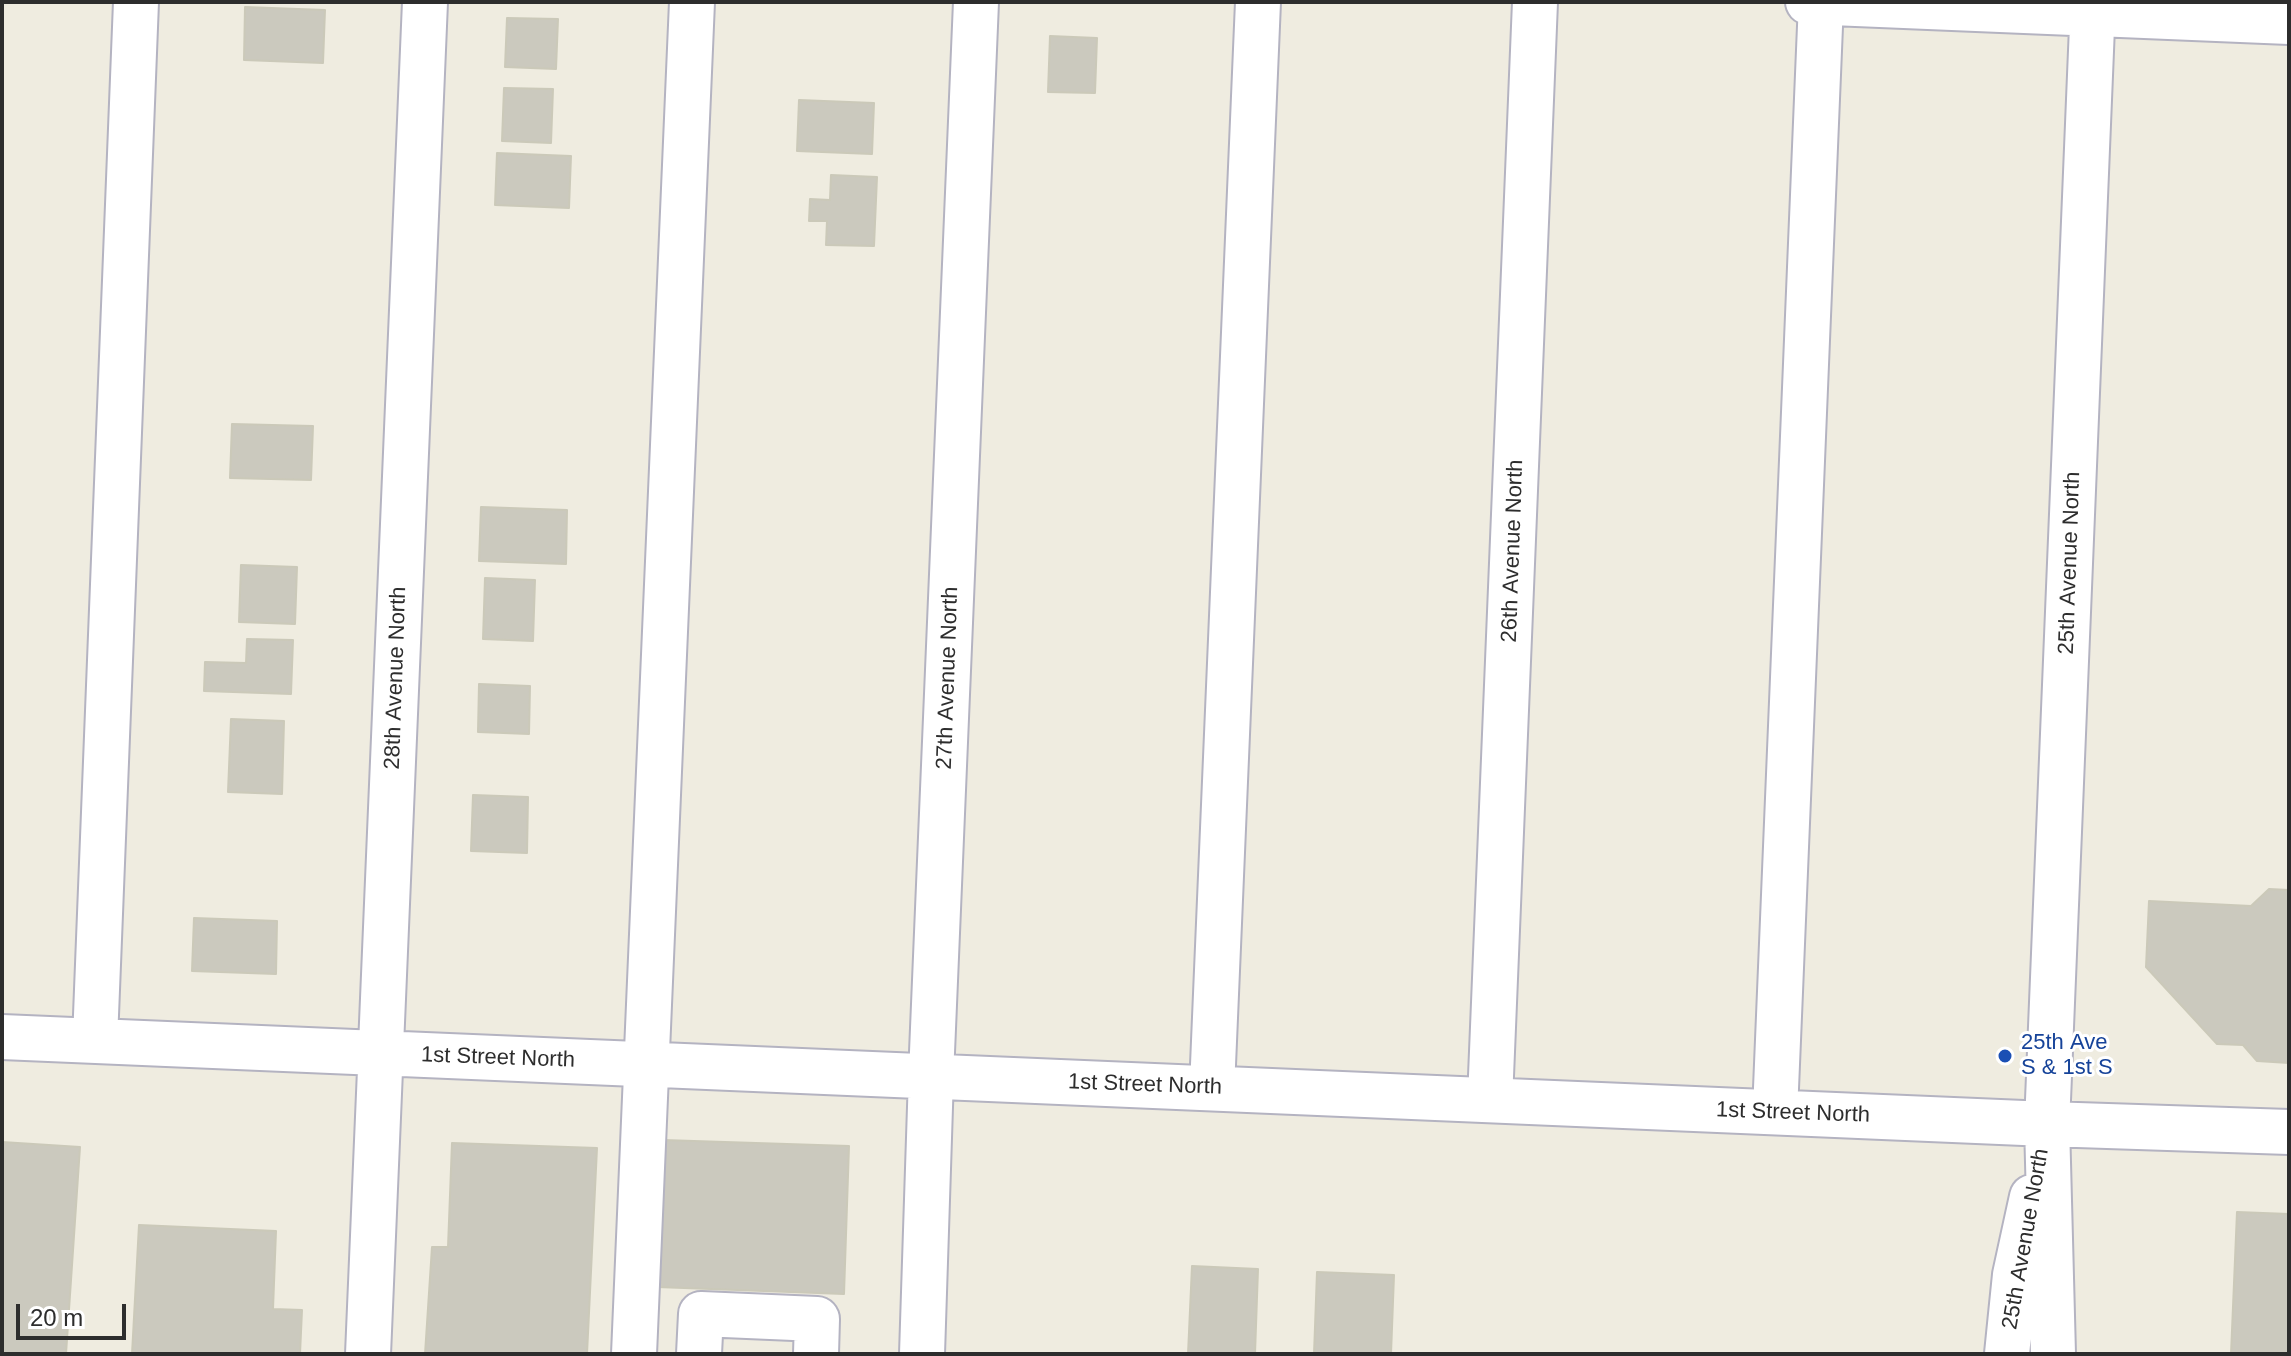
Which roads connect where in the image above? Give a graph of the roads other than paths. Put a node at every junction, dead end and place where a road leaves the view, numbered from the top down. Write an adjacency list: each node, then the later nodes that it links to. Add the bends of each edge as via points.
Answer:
1 (136, 2): 12 (street)
2 (425, 2): 13 (street, 28th Avenue North)
3 (692, 2): 14 (street)
4 (976, 2): 15 (street, 27th Avenue North)
5 (1258, 2): 16 (street)
6 (1535, 2): 17 (street, 26th Avenue North)
7 (1808, 2): 8 (street)
8 (1821, 2): 9 (street); 18 (street)
9 (2093, 8): 10 (street); 19 (street, 25th Avenue North)
10 (2289, 22)
11 (2, 1037): 12 (street, 1st Street North)
12 (95, 1040): 13 (street, 1st Street North)
13 (381, 1053): 14 (street, 1st Street North); 21 (street, 28th Avenue North)
14 (647, 1064): 15 (street, 1st Street North); 22 (street)
15 (931, 1076): 16 (street, 1st Street North); 25 (street, 27th Avenue North)
16 (1212, 1088): 17 (street, 1st Street North)
17 (1490, 1100): 18 (street, 1st Street North)
18 (1775, 1112): 19 (street, 1st Street North)
19 (2047, 1124): 20 (street, 1st Street North); 26 (street, 25th Avenue North, via 2015,1275); 27 (street, 25th Avenue North)
20 (2289, 1132)
21 (368, 1354)
22 (634, 1354)
23 (699, 1354): 24 (street, via 701,1314 817,1319)
24 (816, 1354)
25 (922, 1354)
26 (2007, 1354)
27 (2053, 1354)

